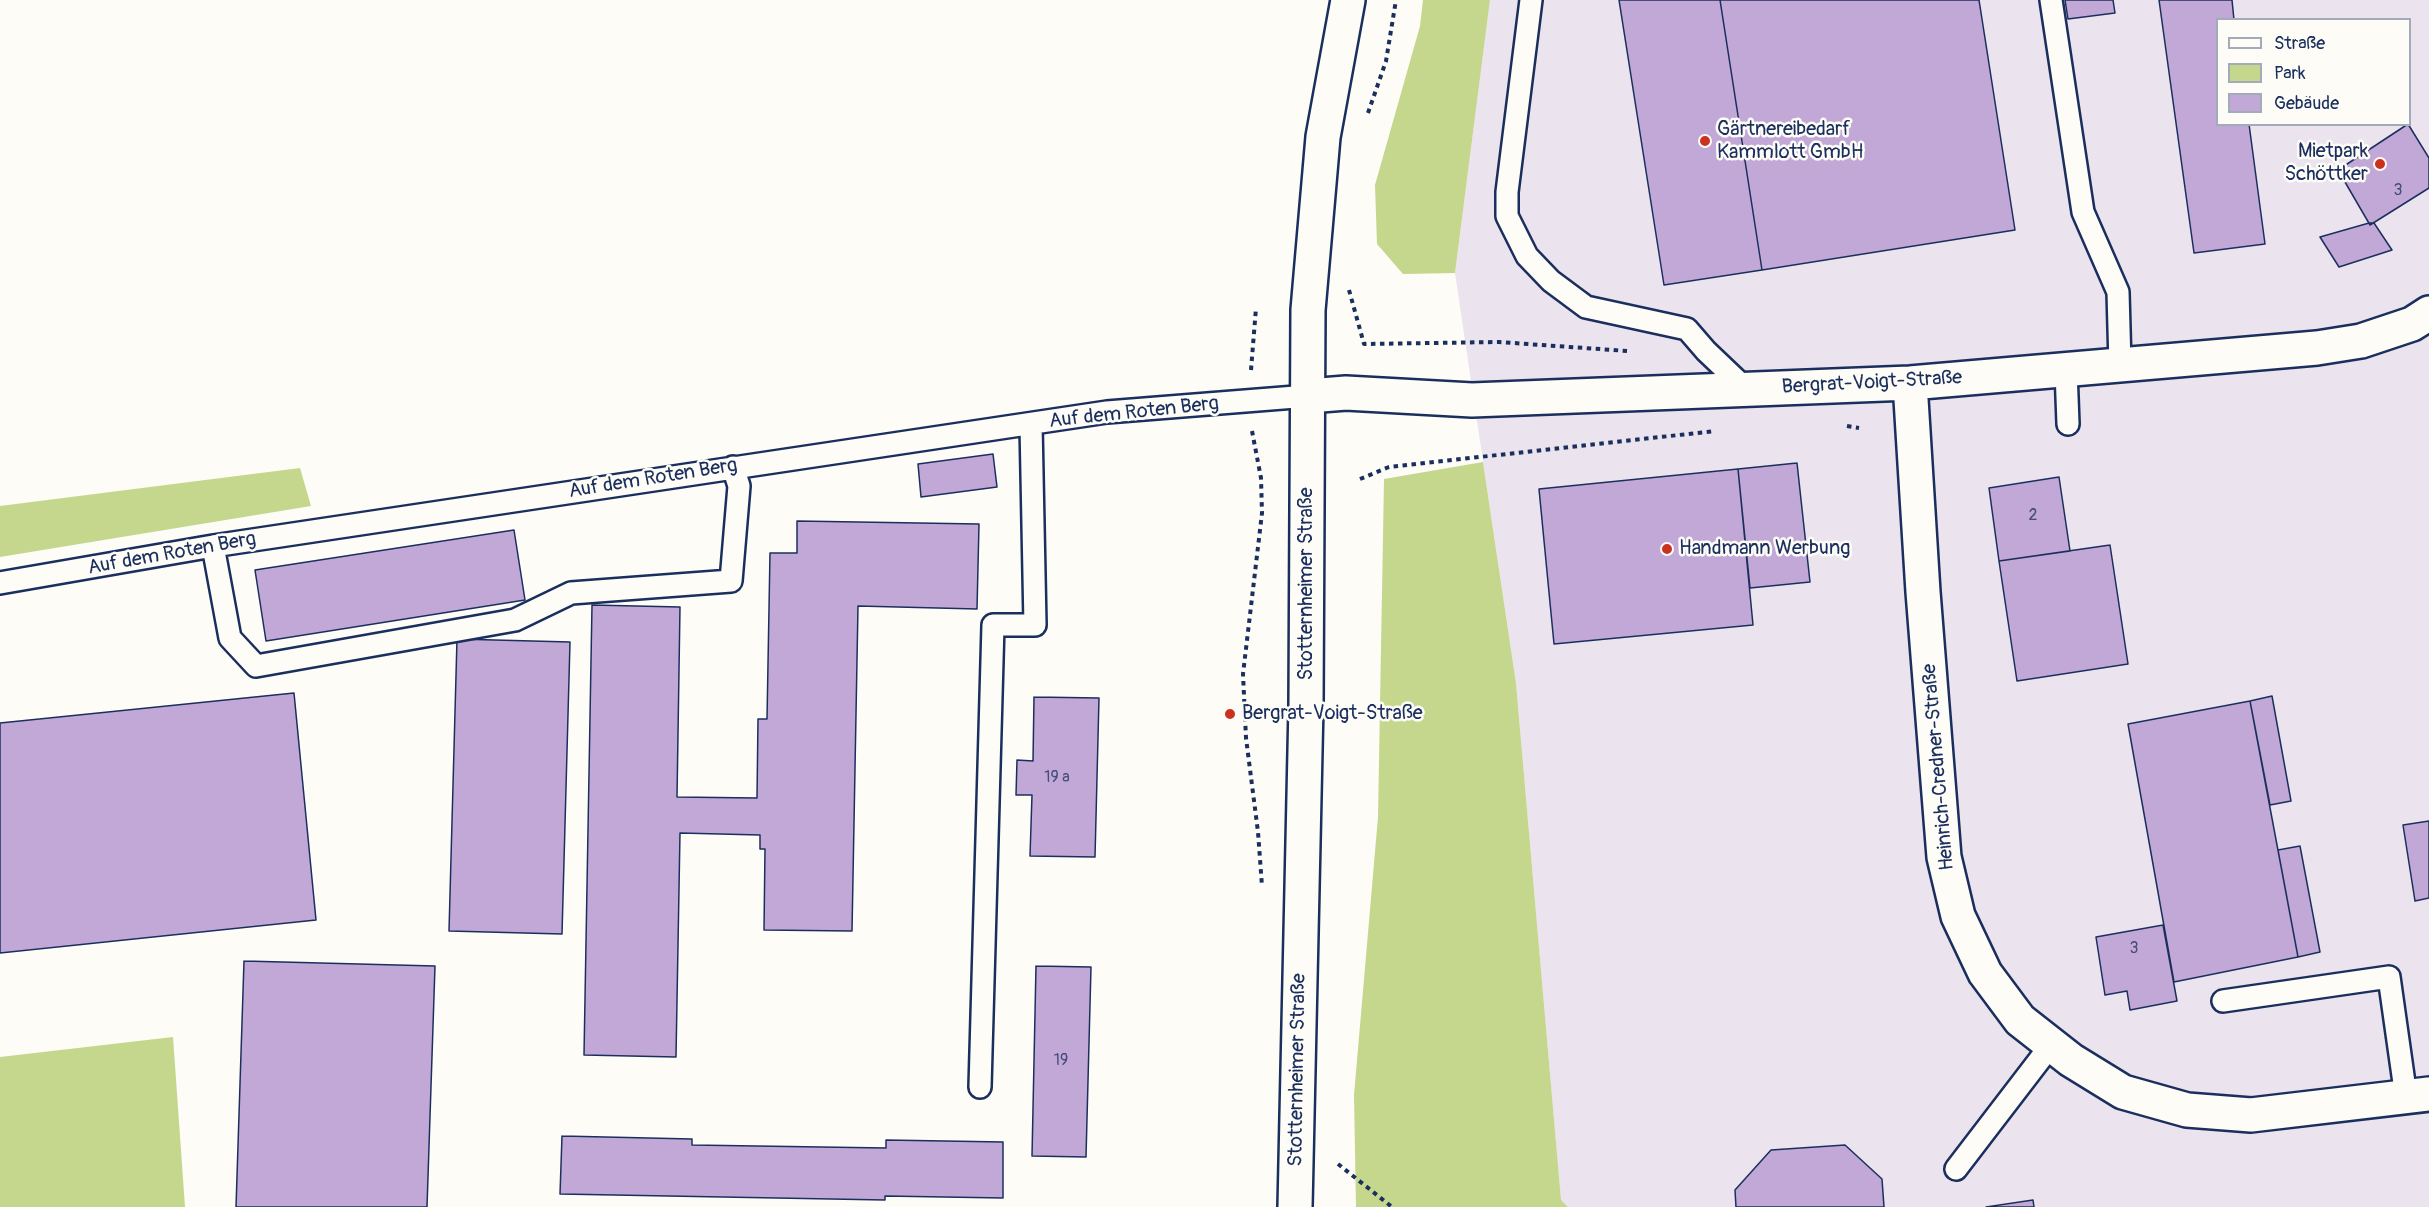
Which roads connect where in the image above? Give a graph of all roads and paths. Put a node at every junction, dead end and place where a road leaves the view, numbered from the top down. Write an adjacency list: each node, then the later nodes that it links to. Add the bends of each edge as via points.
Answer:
1 (1348, 0): 14 (street, Stotternheimer Straße, via 1323,137 1308,310)
2 (1396, 0): 5 (path, via 1386,61)
3 (1531, 0): 13 (lane, via 1507,192 1507,216 1527,256 1551,281 1586,307 1687,329)
4 (2052, 0): 10 (lane, via 2084,212 2118,292)
5 (1367, 116)
6 (1349, 289): 9 (path)
7 (1256, 308): 15 (path)
8 (2429, 313): 10 (street, Bergrat-Voigt-Straße, via 2412,324 2361,341)
9 (1364, 344)
10 (2121, 365): 11 (street, Bergrat-Voigt-Straße)
11 (2066, 370): 12 (street, Bergrat-Voigt-Straße); 18 (lane)
12 (1910, 383): 13 (street, Bergrat-Voigt-Straße); 27 (street, Heinrich-Credner-Straße, via 1944,856 1958,915 1985,973 2020,1020)
13 (1747, 390): 14 (street, Bergrat-Voigt-Straße, via 1472,400 1346,393)
14 (1308, 396): 15 (lane, Auf dem Roten Berg); 32 (street, Stotternheimer Straße, via 1306,717)
15 (1248, 401): 17 (lane, Auf dem Roten Berg, via 1107,412); 25 (path, via 1261,478 1262,513 1243,674)
16 (1837, 423): 19 (path)
17 (1031, 424): 21 (lane, Auf dem Roten Berg); 28 (lane, via 1035,625 993,626)
18 (2068, 424)
19 (1859, 429)
20 (1720, 431): 22 (path, via 1389,466)
21 (733, 467): 23 (lane, Auf dem Roten Berg); 23 (lane, via 740,486 731,581 571,593 514,620 256,666 230,638)
22 (1360, 479)
23 (213, 546): 24 (lane, Auf dem Roten Berg)
24 (0, 583)
25 (1262, 889)
26 (2223, 1001): 29 (lane, via 2390,977)
27 (2051, 1045): 29 (street, Heinrich-Credner-Straße, via 2122,1092 2187,1110 2251,1115); 31 (lane)
28 (980, 1087)
29 (2418, 1096)
30 (1338, 1164): 33 (path)
31 (1956, 1169)
32 (1295, 1207)
33 (1392, 1207)

